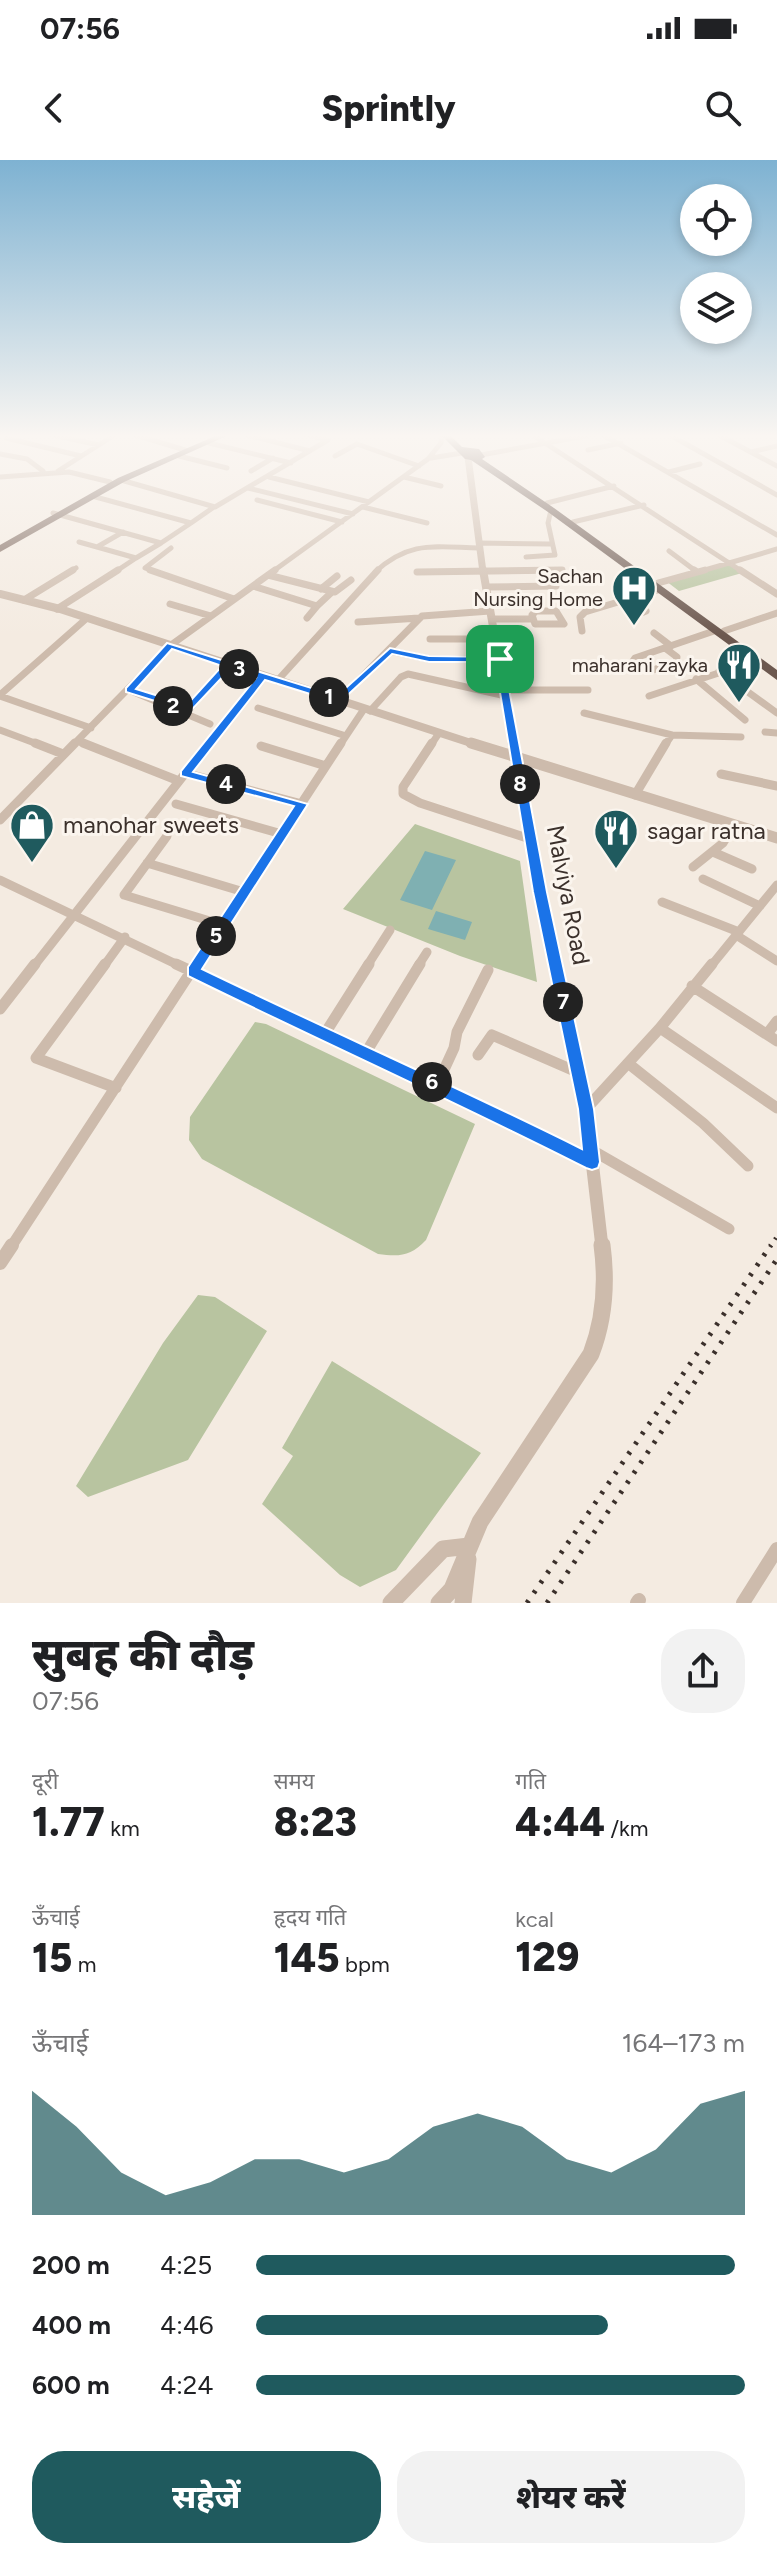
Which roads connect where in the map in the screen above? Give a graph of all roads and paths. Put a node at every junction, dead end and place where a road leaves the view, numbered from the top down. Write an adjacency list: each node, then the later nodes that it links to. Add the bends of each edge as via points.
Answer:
1 (77, 501): 19 (main road)
2 (81, 501): 19 (main road)
3 (112, 501): 23 (street)
4 (195, 501): 5 (street, via 215,507)
5 (225, 501)
6 (262, 501): 21 (street)
7 (302, 501): 20 (street)
8 (353, 501): 15 (street)
9 (371, 501): 15 (street)
10 (476, 501): 30 (street, Malviya Road)
11 (541, 501): 18 (highway)
12 (567, 501): 18 (street)
13 (638, 501): 16 (street)
14 (719, 501): 26 (street)
15 (366, 505): 20 (street); 24 (street)
16 (644, 505): 22 (street); 38 (street)
17 (214, 507): 23 (street)
18 (549, 507): 22 (highway); 36 (street, via 555,555); 50 (highway)
19 (56, 514): 25 (street); 31 (main road)
20 (353, 514): 21 (street)
21 (342, 522): 44 (street)
22 (573, 522): 50 (highway)
23 (191, 523): 28 (street)
24 (427, 523)
25 (123, 532): 28 (street); 32 (street)
26 (777, 535)
27 (79, 542): 32 (street)
28 (161, 543): 37 (street)
29 (550, 544): 30 (street)
30 (479, 545): 41 (street, Malviya Road); 86 (street, via 398,553 369,577)
31 (0, 546)
32 (97, 547): 37 (street)
33 (171, 548): 56 (street, via 145,568)
34 (777, 549): 38 (street)
35 (669, 551): 43 (street)
36 (526, 557)
37 (136, 558): 60 (street)
38 (730, 562): 43 (street); 54 (street)
39 (76, 568): 57 (street)
40 (562, 570): 41 (street)
41 (484, 571): 42 (street); 49 (street, Malviya Road)
42 (417, 572)
43 (697, 572): 50 (street)
44 (268, 575): 47 (street); 51 (street)
45 (337, 576): 51 (street)
46 (351, 580): 52 (street)
47 (253, 586): 56 (street); 59 (street)
48 (556, 586): 49 (street)
49 (487, 587): 62 (street, Malviya Road)
50 (658, 587): 55 (street); 71 (highway)
51 (321, 589): 52 (street)
52 (332, 592): 59 (street)
53 (0, 594): 57 (street)
54 (777, 594)
55 (631, 597): 64 (street, via 646,611); 70 (street, via 585,612 580,617)
56 (234, 599): 63 (street)
57 (24, 600): 60 (street)
58 (170, 604): 63 (street)
59 (317, 606): 66 (street)
60 (57, 609): 65 (street)
61 (777, 613): 71 (street)
62 (491, 615): 67 (street, via 444,612); 68 (street); 74 (street, Malviya Road)
63 (211, 616): 75 (street)
64 (634, 616)
65 (87, 618): 75 (street); 90 (street)
66 (307, 618)
67 (419, 618): 69 (street); 77 (street)
68 (533, 619): 68 (street, via 534,611 556,611 564,622 542,626)
69 (358, 622)
70 (582, 631)
71 (719, 631): 76 (street); 79 (highway); 81 (highway)
72 (654, 633): 76 (street)
73 (430, 639): 74 (street)
74 (494, 639): 78 (street, Malviya Road)
75 (171, 645): 80 (street); 87 (street)
76 (668, 647): 76 (street, via 635,658 633,661 650,671 676,662)
77 (390, 651): 78 (street, via 429,659); 92 (street)
78 (500, 659): 89 (street, Malviya Road)
79 (755, 661): 82 (street); 84 (highway)
80 (228, 665): 83 (street); 97 (street)
81 (777, 668)
82 (719, 671): 85 (street); 96 (street)
83 (262, 676): 86 (street); 114 (street)
84 (777, 676)
85 (696, 679): 91 (street); 98 (street)
86 (277, 681): 92 (street)
87 (129, 690): 97 (street, via 161,700); 100 (street)
88 (588, 690): 89 (street)
89 (506, 693): 94 (street, via 408,674); 111 (street, Malviya Road)
90 (0, 695): 100 (street)
91 (649, 696)
92 (339, 700): 94 (street)
93 (258, 708): 106 (street)
94 (367, 710): 103 (street); 106 (street)
95 (584, 713): 105 (street)
96 (777, 713)
97 (184, 715): 99 (street)
98 (745, 720)
99 (210, 724)
100 (91, 728): 108 (street)
101 (0, 730): 110 (street)
102 (765, 732): 104 (street)
103 (439, 733): 111 (street); 124 (street, via 403,794)
104 (777, 733)
105 (672, 735): 107 (street); 116 (street)
106 (346, 736): 112 (street)
107 (741, 737)
108 (77, 741): 110 (street); 114 (street)
109 (261, 746): 112 (street)
110 (63, 754): 119 (street)
111 (516, 758): 116 (street); 124 (street, Malviya Road)
112 (326, 766): 118 (street)
113 (721, 774): 115 (street)
114 (182, 777): 118 (street); 135 (street)
115 (777, 786)
116 (635, 795): 120 (street)
117 (176, 804): 121 (street)
118 (302, 804): 121 (street)
119 (2, 815)
120 (734, 825): 123 (street); 125 (street)
121 (282, 834): 132 (street)
122 (167, 836): 126 (street)
123 (777, 838)
124 (530, 839): 153 (street, Malviya Road)
125 (713, 852): 127 (street); 128 (street)
126 (147, 863): 132 (street); 136 (street, via 124,895)
127 (693, 867)
128 (752, 869)
129 (703, 879): 134 (street)
130 (0, 880): 135 (street)
131 (777, 885): 134 (street)
132 (244, 892): 136 (street)
133 (662, 902): 138 (street)
134 (760, 906): 138 (street)
135 (72, 916): 139 (street); 145 (street)
136 (223, 925): 143 (street)
137 (390, 930): 148 (street)
138 (738, 934): 141 (street); 144 (street)
139 (125, 937): 143 (street); 155 (street, via 36,1058)
140 (427, 952): 150 (street)
141 (777, 961)
142 (488, 970): 154 (street)
143 (193, 971): 148 (street); 155 (street)
144 (692, 986): 147 (street); 149 (street)
145 (0, 1009)
146 (777, 1021): 149 (street)
147 (660, 1028): 152 (street); 156 (street)
148 (324, 1035): 150 (street)
149 (772, 1038)
150 (365, 1054): 154 (street)
151 (478, 1055): 153 (street, via 492,1035)
152 (629, 1064): 157 (street); 159 (street)
153 (577, 1072): 157 (street, Malviya Road)
154 (437, 1085): 158 (street)
155 (116, 1088): 161 (street)
156 (777, 1108)
157 (586, 1109): 158 (street, Malviya Road)
158 (591, 1156): 160 (street); 162 (street, Malviya Road, via 606,1277 601,1328 591,1354)
159 (748, 1166)
160 (729, 1229)
161 (0, 1263)
162 (469, 1546): 164 (street, via 443,1549); 165 (street, Malviya Road, via 452,1589); 166 (street)
163 (777, 1549): 167 (street)
164 (391, 1603)
165 (439, 1603)
166 (463, 1603)
167 (743, 1603)

